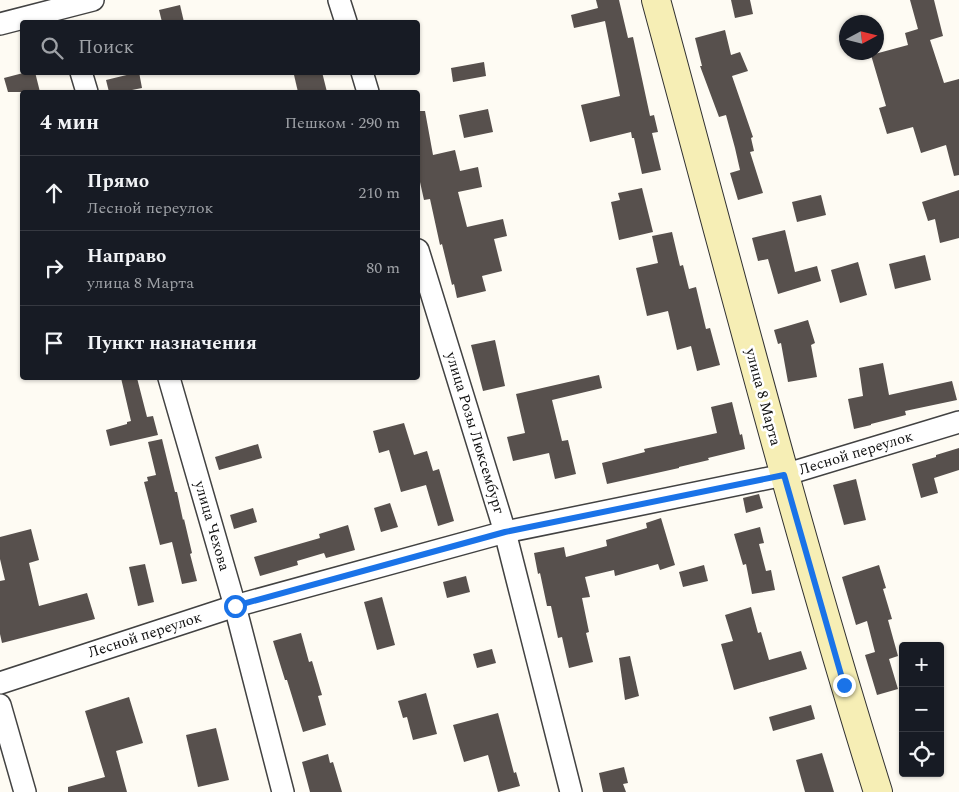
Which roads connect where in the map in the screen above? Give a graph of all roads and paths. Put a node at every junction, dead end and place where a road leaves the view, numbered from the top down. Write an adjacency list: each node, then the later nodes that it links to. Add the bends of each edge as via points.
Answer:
1 (93, 0): 4 (street)
2 (339, 0): 5 (street)
3 (656, 0): 14 (main road, улица 8 Марта)
4 (63, 10): 6 (street)
5 (345, 20)
6 (0, 24)
7 (83, 75): 9 (street)
8 (363, 75): 10 (street)
9 (86, 90)
10 (367, 90)
11 (420, 256): 15 (street, улица Розы Люксембург)
12 (170, 380): 16 (street, улица Чехова)
13 (959, 422): 14 (street, Лесной переулок)
14 (784, 475): 15 (street, Лесной переулок); 22 (main road, улица 8 Марта)
15 (505, 532): 16 (street, Лесной переулок); 21 (street, улица Розы Люксембург)
16 (235, 606): 17 (street, Лесной переулок); 20 (street, улица Чехова)
17 (0, 682)
18 (0, 705): 19 (street)
19 (25, 792)
20 (283, 792)
21 (572, 792)
22 (878, 792)

